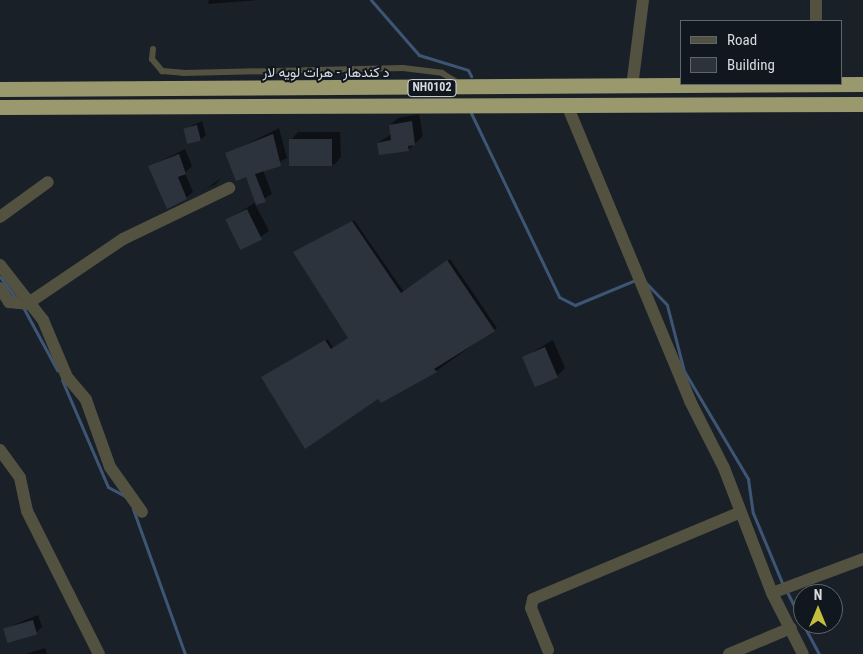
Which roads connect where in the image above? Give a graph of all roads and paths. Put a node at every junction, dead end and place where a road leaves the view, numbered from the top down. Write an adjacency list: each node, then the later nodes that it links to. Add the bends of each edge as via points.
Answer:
1 (644, 0): 8 (street)
2 (816, 0): 3 (street)
3 (816, 20)
4 (153, 50): 10 (lane, via 152,59 162,71 176,73 403,68 442,74)
5 (843, 84): 6 (highway, د کندهار - هرات لويه لار / NH0102)
6 (863, 84)
7 (755, 85): 8 (highway, د کندهار - هرات لويه لار / NH0102)
8 (632, 87): 11 (highway, د کندهار - هرات لويه لار / NH0102)
9 (155, 88): 10 (highway, د کندهار - هرات لويه لار / NH0102); 12 (highway, د کندهار - هرات لويه لار / NH0102); 15 (highway)
10 (466, 88): 11 (highway, د کندهار - هرات لويه لار / NH0102)
11 (568, 88): 13 (highway)
12 (0, 89)
13 (567, 104): 14 (highway, NH0102); 15 (highway, NH0102); 25 (street, via 639,283 724,468)
14 (863, 104)
15 (156, 106): 16 (highway, NH0102)
16 (0, 107)
17 (48, 182): 19 (street)
18 (229, 188): 22 (street, via 123,239)
19 (0, 217)
20 (0, 265): 22 (street)
21 (0, 288): 22 (street)
22 (25, 304): 24 (street, via 43,320 67,377 86,400 110,468)
23 (0, 450): 30 (street, via 20,478 27,511)
24 (142, 512)
25 (739, 514): 27 (street); 29 (street, via 533,599 531,608)
26 (863, 559): 27 (street)
27 (779, 590): 28 (street)
28 (791, 628): 31 (street); 32 (street)
29 (548, 650)
30 (99, 654)
31 (729, 654)
32 (803, 654)

